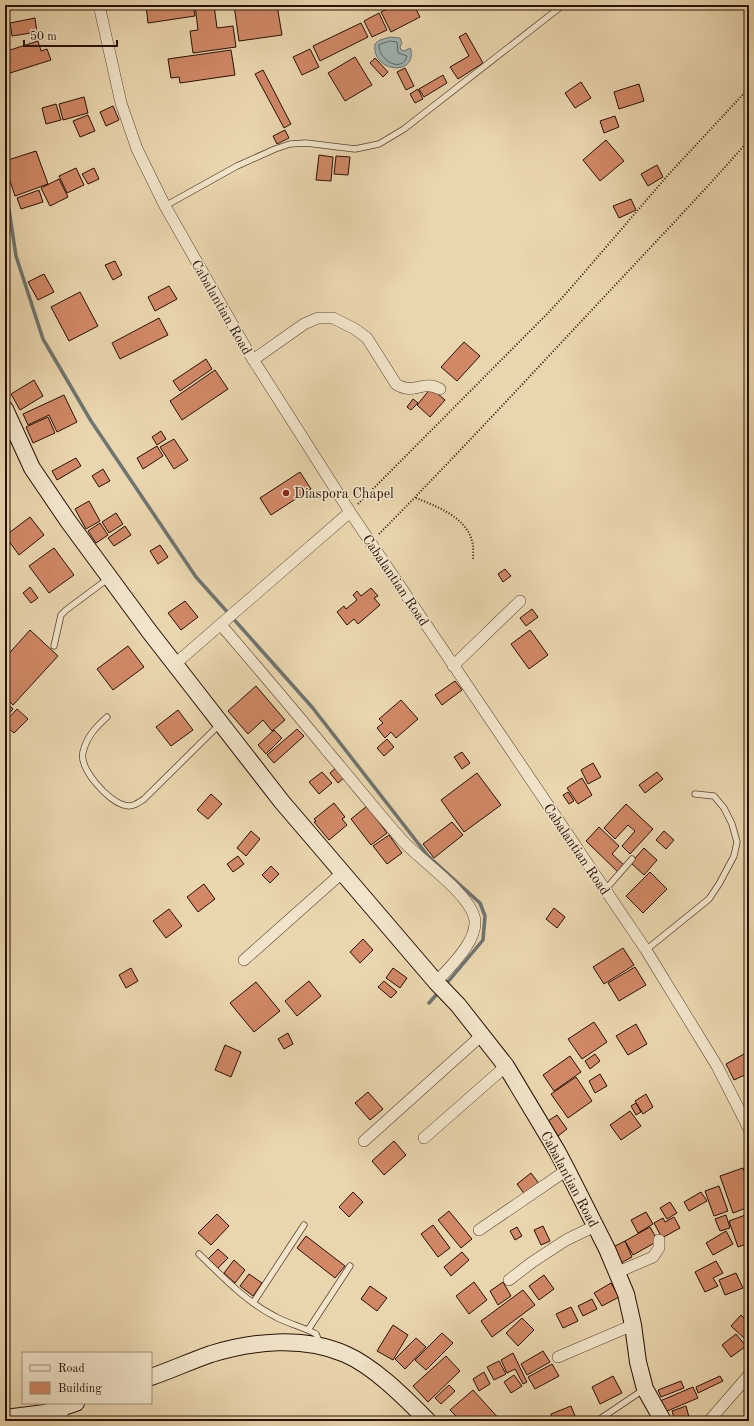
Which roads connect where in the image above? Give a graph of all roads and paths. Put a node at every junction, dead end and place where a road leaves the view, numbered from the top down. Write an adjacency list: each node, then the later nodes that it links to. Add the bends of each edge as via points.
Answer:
1 (99, 5): 5 (street, Cabalantian Road, via 121,103 137,149)
2 (563, 5): 5 (lane, via 404,129 379,144 354,149 306,143 290,144 237,166)
3 (749, 88): 10 (path, via 668,175 549,312)
4 (749, 140): 9 (path)
5 (165, 206): 6 (street, Cabalantian Road)
6 (253, 360): 7 (street, via 304,324 318,318 333,318 367,338 396,384 403,389 434,385); 10 (street, Cabalantian Road)
7 (440, 389)
8 (5, 409): 13 (street, Cabalantian Road, via 32,468)
9 (416, 498): 11 (path); 12 (path, via 442,508 467,530 472,541)
10 (350, 512): 11 (street, Cabalantian Road); 15 (street)
11 (372, 542): 18 (street, Cabalantian Road)
12 (473, 560)
13 (110, 577): 16 (lane, via 61,615); 17 (street, Cabalantian Road)
14 (520, 601): 18 (street)
15 (223, 622): 17 (street); 27 (street, via 381,817 468,902 475,928 469,942)
16 (54, 646)
17 (175, 664): 20 (street, Cabalantian Road)
18 (453, 666): 24 (street, Cabalantian Road)
19 (107, 717): 20 (lane, via 90,734 82,753 93,780 104,793 125,806 134,805 144,799)
20 (221, 723): 23 (street, Cabalantian Road, via 282,802)
21 (695, 794): 25 (lane, via 714,796 724,808 737,842 734,856 709,899)
22 (632, 859): 24 (lane)
23 (343, 872): 26 (street); 27 (street, Cabalantian Road)
24 (605, 890): 25 (street, Cabalantian Road)
25 (646, 950): 30 (street, Cabalantian Road, via 717,1066)
26 (244, 960)
27 (436, 982): 28 (street, Cabalantian Road)
28 (482, 1035): 29 (street, Cabalantian Road); 32 (street)
29 (506, 1066): 31 (street); 33 (street, Cabalantian Road)
30 (749, 1129)
31 (424, 1138)
32 (364, 1141)
33 (567, 1170): 35 (street, Cabalantian Road); 36 (street)
34 (304, 1225): 42 (lane)
35 (595, 1226): 40 (street, Cabalantian Road); 41 (street, via 566,1240)
36 (479, 1230)
37 (659, 1240): 40 (street, via 659,1248 653,1257)
38 (199, 1254): 42 (lane)
39 (350, 1266): 44 (lane)
40 (618, 1272): 43 (street, Cabalantian Road)
41 (509, 1280)
42 (252, 1303): 44 (lane, via 277,1318)
43 (633, 1325): 46 (street); 49 (street, Cabalantian Road)
44 (308, 1330): 45 (lane, via 316,1334)
45 (318, 1346): 48 (street, via 284,1341 239,1346 210,1354); 52 (street, via 345,1354 364,1365 404,1397)
46 (558, 1357)
47 (749, 1375): 55 (street)
48 (152, 1377)
49 (645, 1389): 53 (lane); 54 (street, Cabalantian Road)
50 (67, 1411): 51 (street)
51 (5, 1418)
52 (428, 1421)
53 (597, 1421)
54 (663, 1421)
55 (709, 1421)

